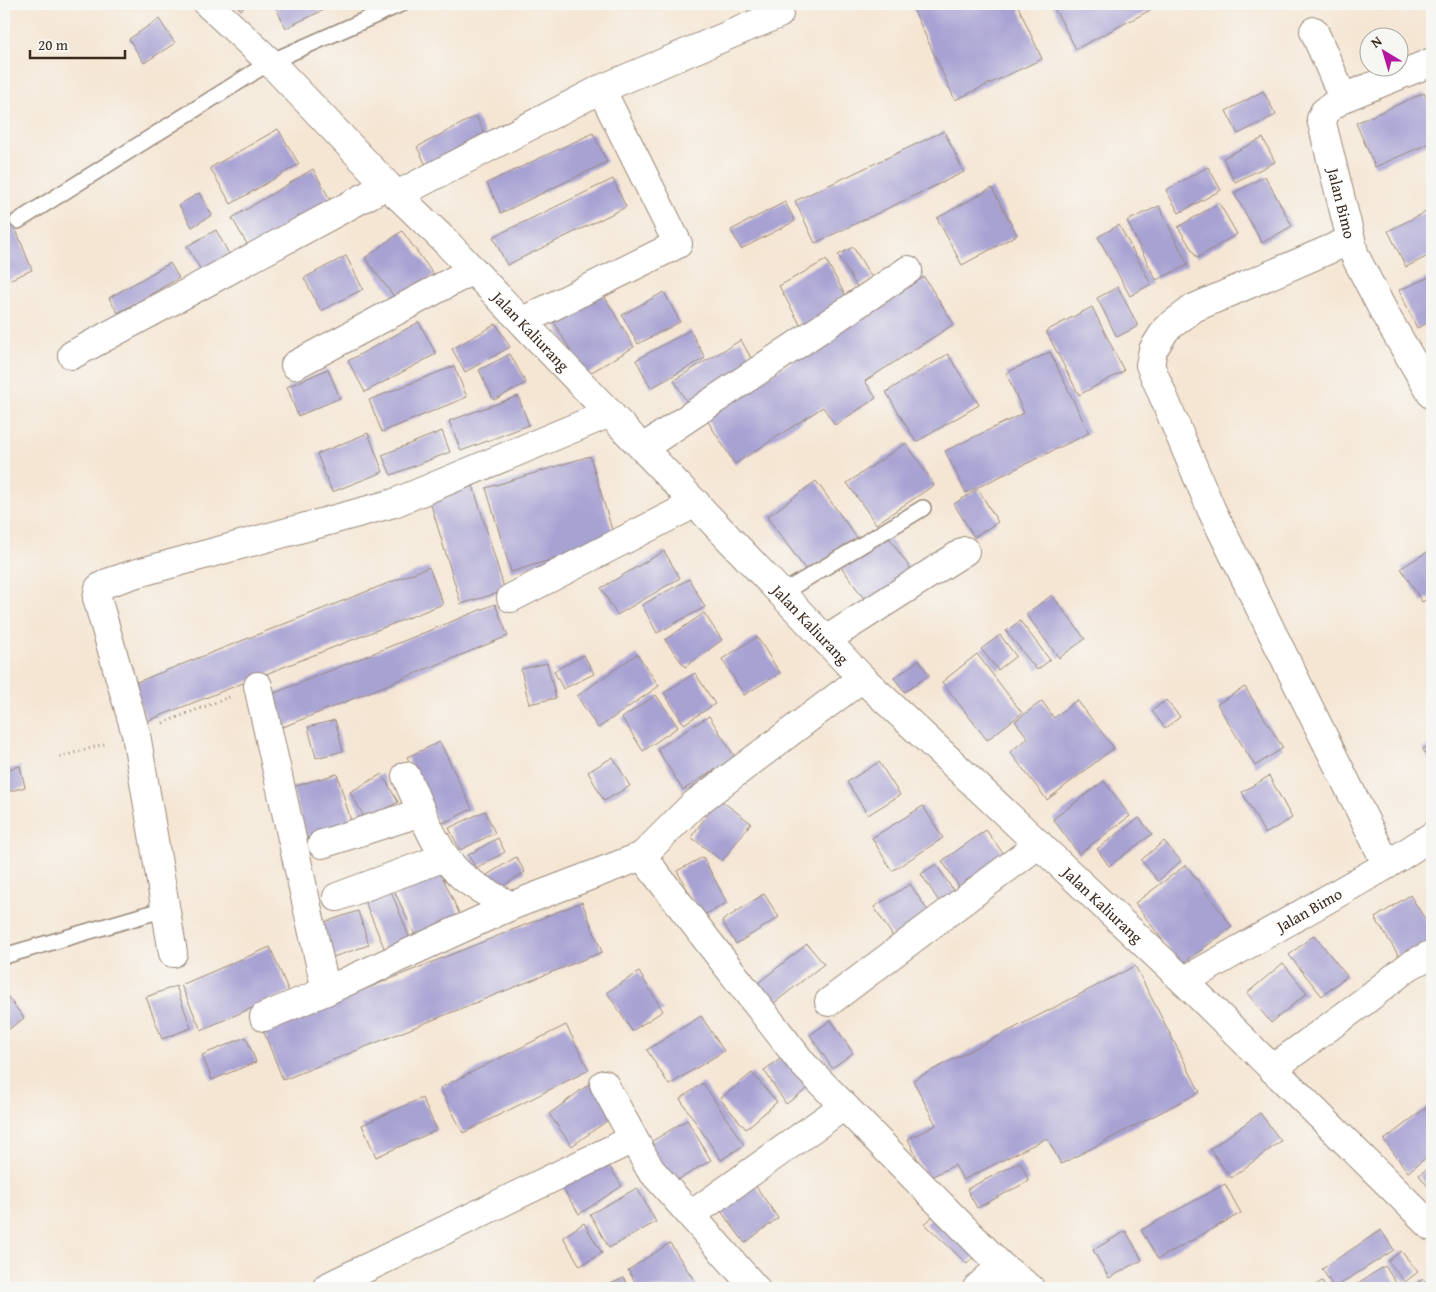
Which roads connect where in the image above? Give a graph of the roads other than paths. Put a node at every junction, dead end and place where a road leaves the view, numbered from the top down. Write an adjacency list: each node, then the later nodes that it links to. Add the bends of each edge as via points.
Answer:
1 (208, 4): 5 (street, Jalan Kaliurang)
2 (401, 4): 5 (lane)
3 (779, 14): 7 (street)
4 (1314, 31): 8 (street)
5 (270, 62): 9 (street, Jalan Kaliurang); 10 (lane)
6 (1432, 62): 8 (street, Jalan Bimo)
7 (601, 89): 9 (street); 14 (street, via 678,244)
8 (1343, 98): 11 (street, Jalan Bimo, via 1324,112 1321,120)
9 (392, 190): 12 (street, Jalan Kaliurang); 15 (street)
10 (18, 221)
11 (1351, 240): 17 (street, Jalan Bimo, via 1355,256); 35 (street, via 1194,308 1166,329 1153,350 1150,365 1212,511)
12 (473, 270): 14 (street, Jalan Kaliurang); 16 (street)
13 (908, 270): 19 (street)
14 (523, 322): 18 (street, Jalan Kaliurang)
15 (72, 355)
16 (295, 365)
17 (1432, 395)
18 (610, 413): 19 (street, Jalan Kaliurang); 38 (street, via 394,503 134,574 99,588 97,598 136,734)
19 (644, 448): 20 (street, Jalan Kaliurang)
20 (696, 503): 23 (street, Jalan Kaliurang); 24 (street)
21 (923, 508): 23 (lane)
22 (965, 551): 25 (street)
23 (782, 593): 25 (street, Jalan Kaliurang)
24 (511, 598)
25 (826, 640): 26 (street, Jalan Kaliurang)
26 (862, 678): 32 (street, Jalan Kaliurang); 33 (street, via 692,806)
27 (258, 686): 43 (street)
28 (406, 776): 29 (street)
29 (422, 812): 31 (street); 34 (street)
30 (1432, 836): 35 (street, Jalan Bimo)
31 (322, 844)
32 (1039, 844): 42 (street, Jalan Kaliurang); 44 (street)
33 (642, 856): 37 (street); 48 (street, via 804,1064)
34 (445, 858): 36 (street); 37 (street, via 461,876)
35 (1387, 865): 42 (street, Jalan Bimo)
36 (337, 897)
37 (511, 906): 43 (street)
38 (165, 909): 39 (street); 41 (lane)
39 (173, 953)
40 (1432, 954): 46 (street, via 1408,966)
41 (4, 956)
42 (1184, 981): 46 (street, Jalan Kaliurang)
43 (326, 991): 45 (street)
44 (829, 1002)
45 (264, 1017)
46 (1272, 1069): 51 (street, Jalan Kaliurang)
47 (604, 1084): 49 (street)
48 (844, 1106): 50 (street); 52 (street)
49 (633, 1139): 50 (street, via 650,1169); 53 (street)
50 (690, 1215): 54 (street)
51 (1432, 1227)
52 (1001, 1266): 55 (street); 56 (street)
53 (327, 1286)
54 (755, 1288)
55 (977, 1288)
56 (1030, 1288)

